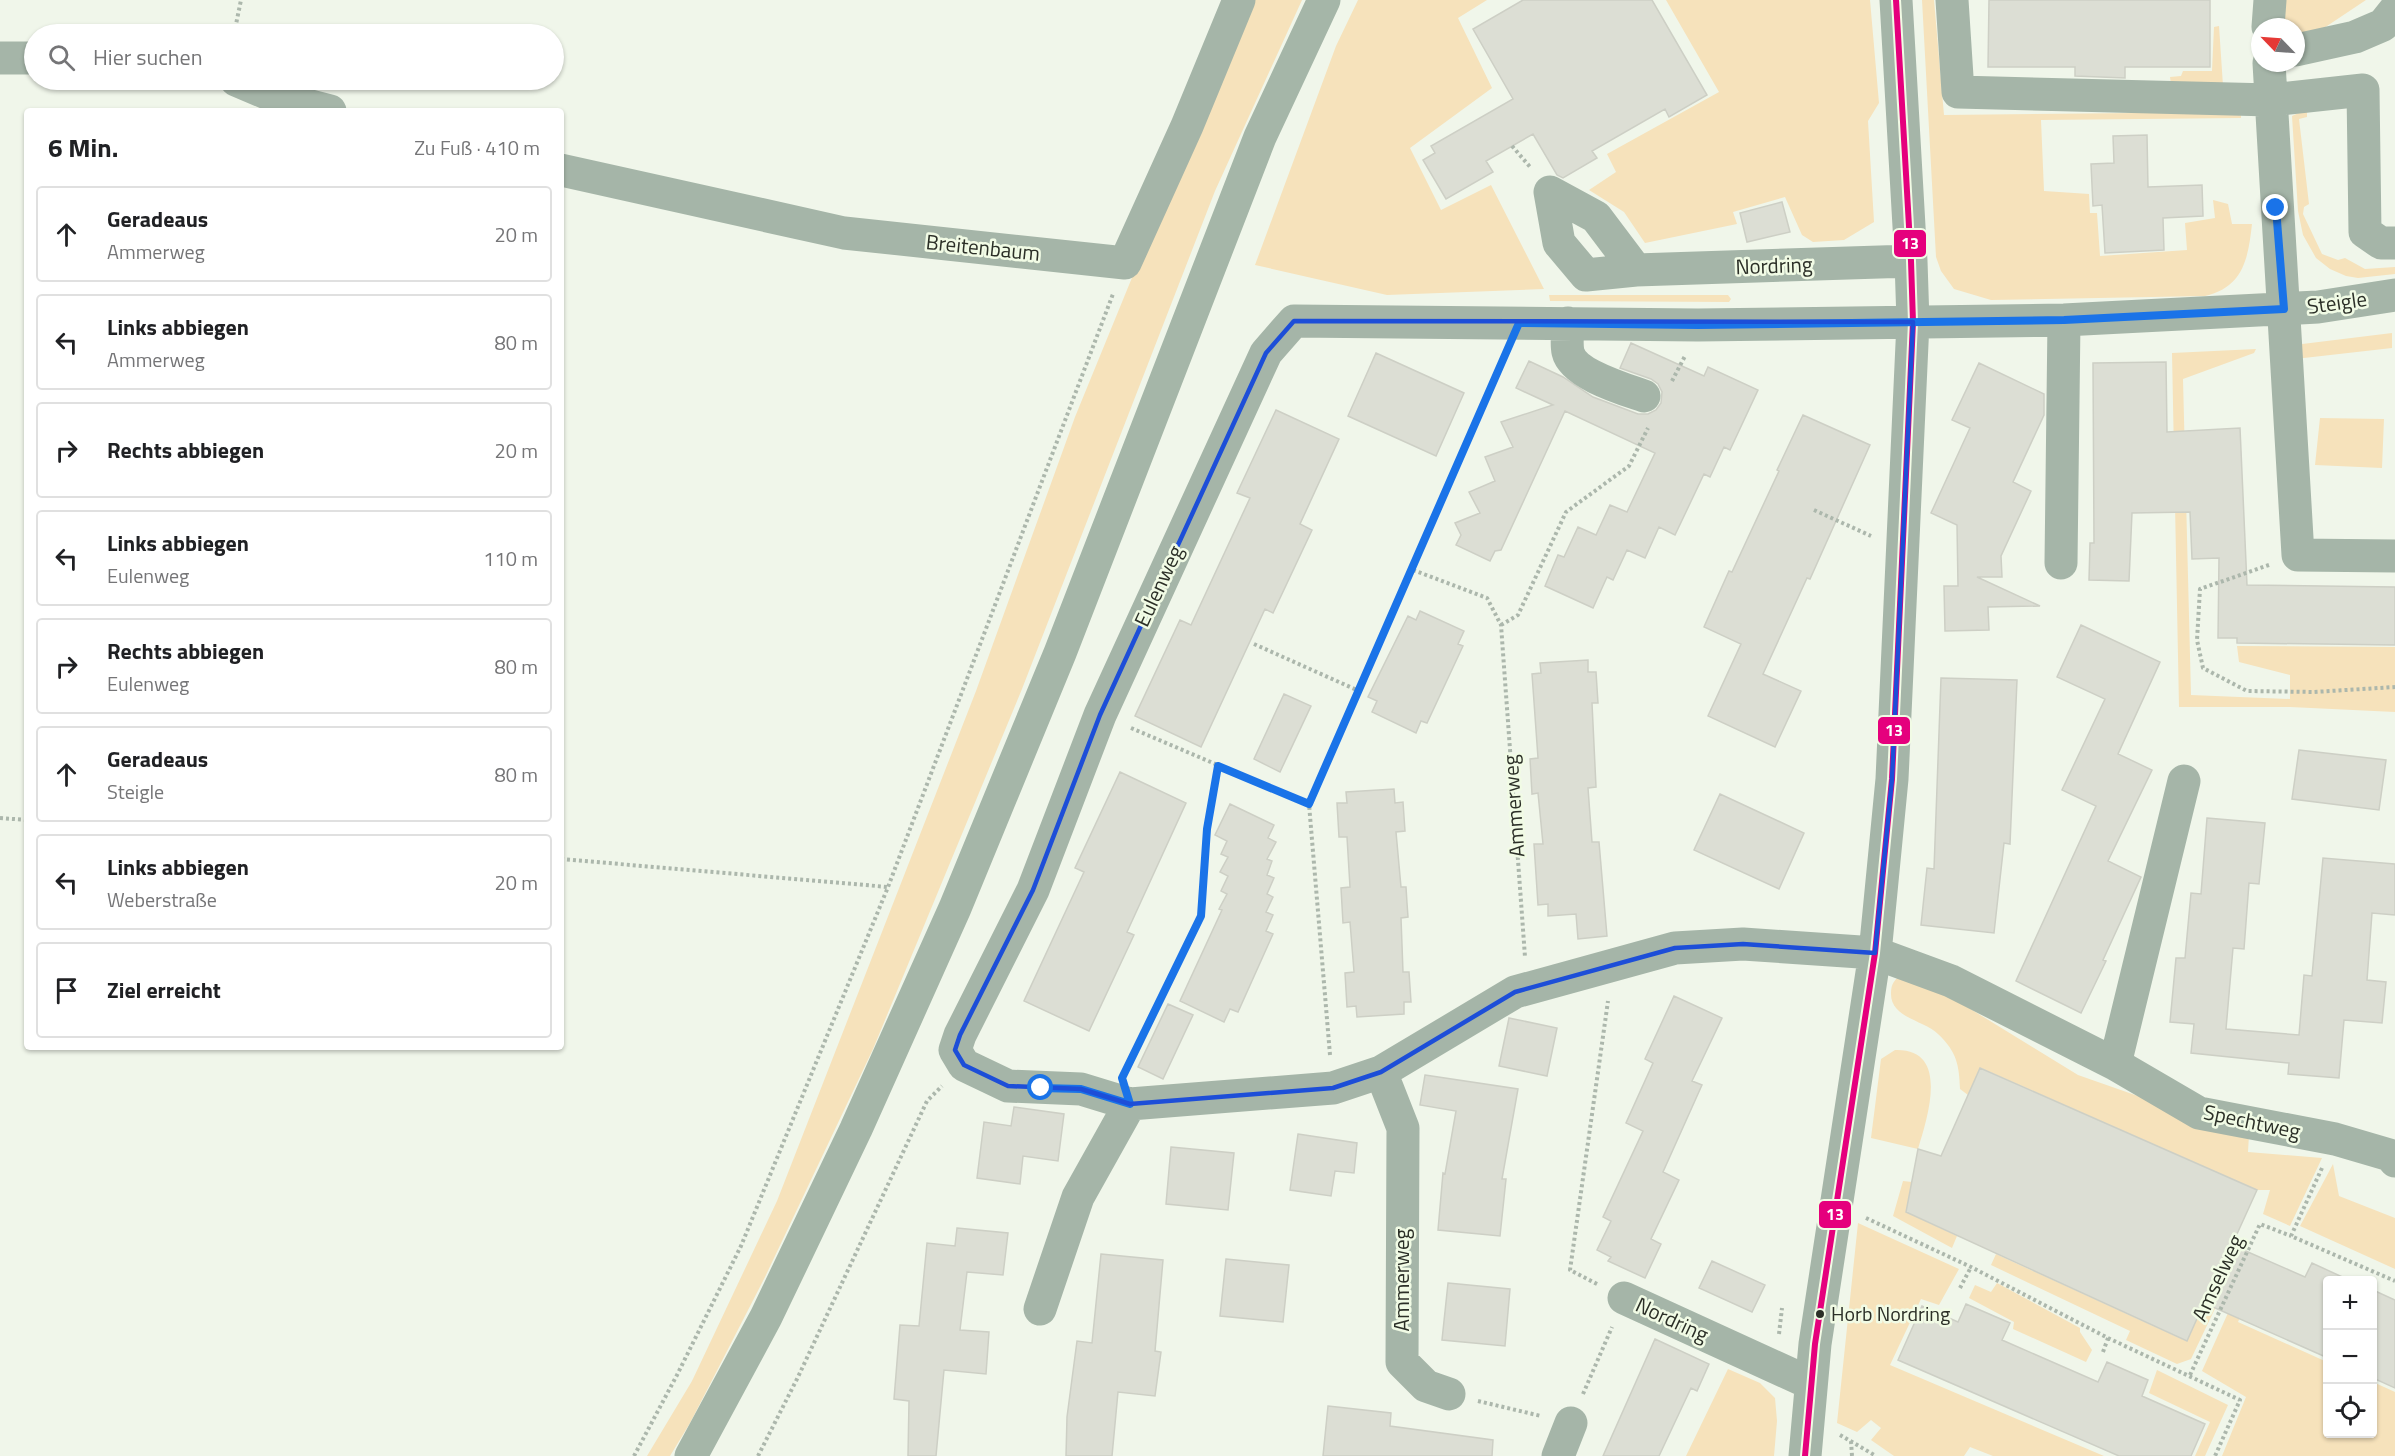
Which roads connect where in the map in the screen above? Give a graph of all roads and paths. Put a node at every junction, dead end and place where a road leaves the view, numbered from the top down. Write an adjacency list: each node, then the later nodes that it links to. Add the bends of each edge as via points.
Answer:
1 (241, 0): 9 (path)
2 (1239, 0): 20 (street)
3 (1324, 0): 75 (main road, via 1260,137 1060,652 955,908 776,1297)
4 (1896, 0): 19 (street)
5 (1952, 0): 15 (street, via 1958,92)
6 (2270, 0): 8 (street)
7 (2395, 10): 10 (street, via 2383,25 2355,37)
8 (2269, 18)
9 (236, 24)
10 (2305, 48)
11 (24, 57): 12 (street)
12 (0, 58)
13 (2269, 72): 15 (street)
14 (260, 90): 16 (street)
15 (2271, 100): 18 (street, via 2363,90 2365,232 2381,243); 23 (street)
16 (318, 108)
17 (564, 171): 20 (street, Breitenbaum, via 844,233)
18 (2395, 243)
19 (1911, 261): 21 (street, Nordring); 25 (street)
20 (1125, 263): 47 (path)
21 (1636, 270)
22 (2395, 295): 23 (street, Steigle)
23 (2284, 309): 24 (street, Steigle); 32 (street)
24 (2064, 320): 25 (street, Steigle); 34 (street)
25 (1912, 322): 27 (street, Eulenweg); 31 (street)
26 (1519, 323): 27 (street, Eulenweg); 35 (path); 40 (street, Eulenweg, via 1294,321 1266,353)
27 (1568, 323): 28 (street, via 1568,352 1574,363 1606,382)
28 (1644, 396)
29 (1814, 510): 31 (path)
30 (1566, 512): 36 (path, via 1518,615)
31 (1902, 551): 48 (street, via 1892,779)
32 (2298, 555): 33 (street); 38 (path, via 2200,589 2197,640 2204,668 2247,691)
33 (2395, 556)
34 (2061, 563)
35 (1413, 570): 36 (path, via 1487,598); 39 (path)
36 (1501, 625): 50 (path, Ammerweg)
37 (1254, 644): 39 (path)
38 (2395, 687)
39 (1359, 691): 43 (path)
40 (1100, 715): 41 (path); 52 (street, Eulenweg, via 1033,890 960,1035 955,1050)
41 (1218, 766): 43 (path); 55 (path, via 1207,829 1201,916 1122,1078)
42 (2184, 781): 51 (street)
43 (1309, 804): 54 (path)
44 (0, 818): 45 (path)
45 (24, 820)
46 (564, 859): 47 (path)
47 (888, 887): 74 (path, via 741,1246)
48 (1875, 953): 49 (street, via 1743,944 1675,948); 51 (street, Spechtweg, via 1951,981); 58 (street)
49 (1613, 965): 50 (street); 61 (path)
50 (1527, 987): 53 (street)
51 (2115, 1064): 56 (street, Spechtweg, via 2199,1113)
52 (964, 1065): 55 (street, via 1008,1086 1081,1089); 76 (path, via 927,1101)
53 (1382, 1072): 54 (street); 70 (street, Ammerweg, via 1403,1128 1402,1362 1426,1386)
54 (1333, 1088): 55 (street)
55 (1130, 1104): 65 (street, via 1078,1197)
56 (2335, 1139): 57 (street, Spechtweg, via 2393,1156); 59 (path)
57 (2395, 1161)
58 (1835, 1203): 60 (path); 69 (street)
59 (2291, 1236): 62 (path, Amselweg); 68 (path, Amselweg, via 2260,1224)
60 (1971, 1267): 63 (path); 66 (path)
61 (1570, 1270)
62 (2395, 1281)
63 (1960, 1288)
64 (1624, 1298): 69 (street, Nordring); 71 (path, Nordring)
65 (1040, 1309)
66 (2108, 1338): 67 (path); 68 (path)
67 (2103, 1352)
68 (2190, 1375): 80 (path, via 2240,1400)
69 (1810, 1383): 72 (street)
70 (1449, 1394): 71 (path)
71 (1571, 1423): 77 (street)
72 (1807, 1441): 73 (path, via 1828,1430)
73 (1851, 1441): 78 (path); 79 (path)
74 (634, 1456)
75 (692, 1456)
76 (758, 1456)
77 (1558, 1456)
78 (1852, 1456)
79 (1876, 1456)
80 (2215, 1456)

